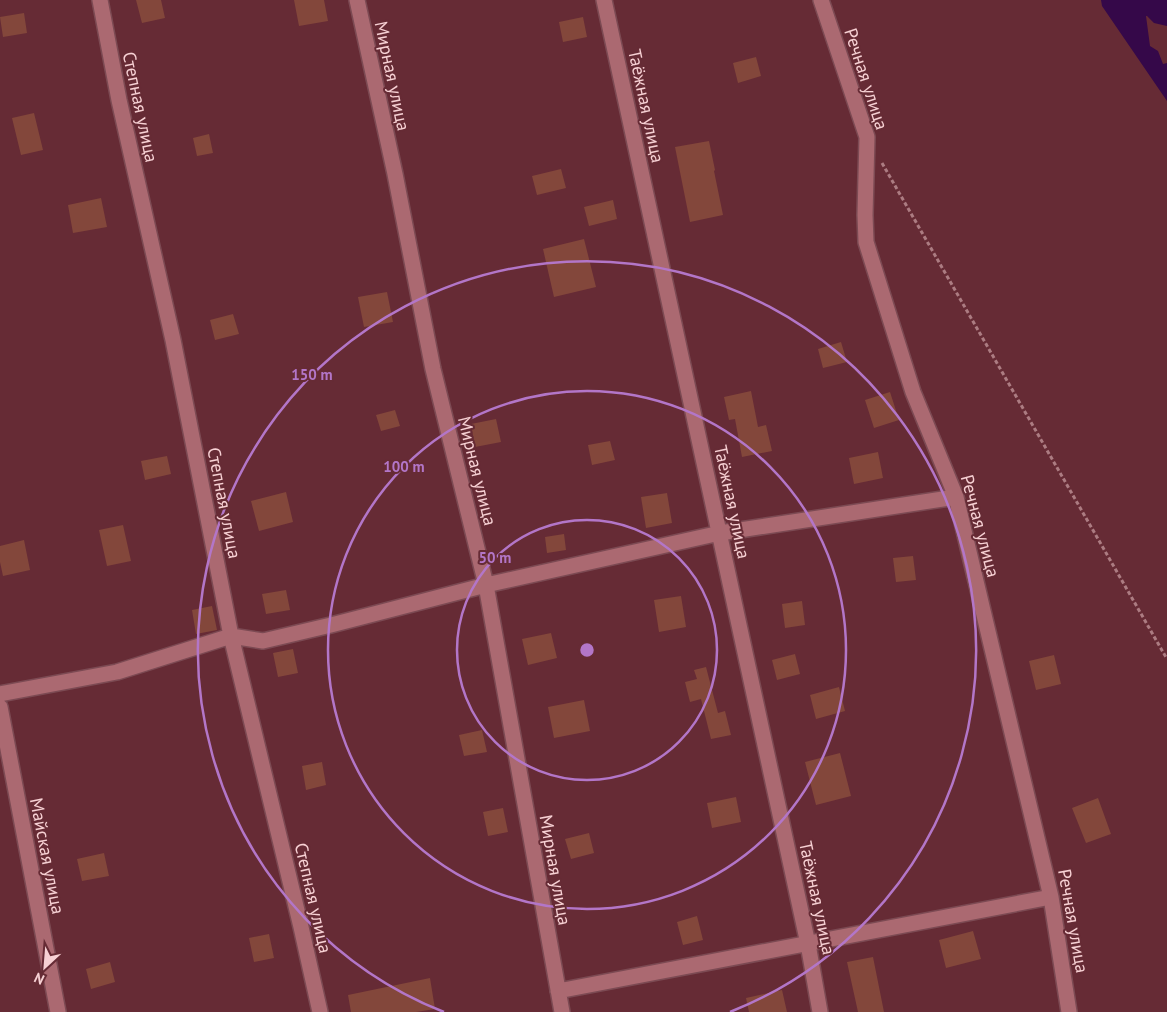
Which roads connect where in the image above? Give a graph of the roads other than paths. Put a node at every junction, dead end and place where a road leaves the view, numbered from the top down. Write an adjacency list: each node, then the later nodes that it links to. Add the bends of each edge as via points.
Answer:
1 (100, 0): 8 (street, Степная улица, via 173,340)
2 (357, 0): 7 (street, Мирная улица, via 433,369)
3 (604, 0): 6 (street, Таёжная улица)
4 (821, 0): 5 (street, Речная улица, via 867,137 866,242 913,392)
5 (956, 497): 6 (street); 11 (street, Речная улица)
6 (720, 533): 7 (street); 12 (street, Таёжная улица)
7 (486, 585): 8 (street, via 263,641); 13 (street, Мирная улица)
8 (231, 636): 9 (street, via 118,672); 15 (street, Степная улица)
9 (0, 694)
10 (0, 707): 14 (street, Майская улица)
11 (1051, 897): 12 (street); 18 (street, Речная улица)
12 (808, 944): 13 (street); 17 (street, Таёжная улица)
13 (558, 991): 16 (street, Мирная улица)
14 (58, 1012)
15 (320, 1012)
16 (562, 1012)
17 (820, 1012)
18 (1069, 1012)

